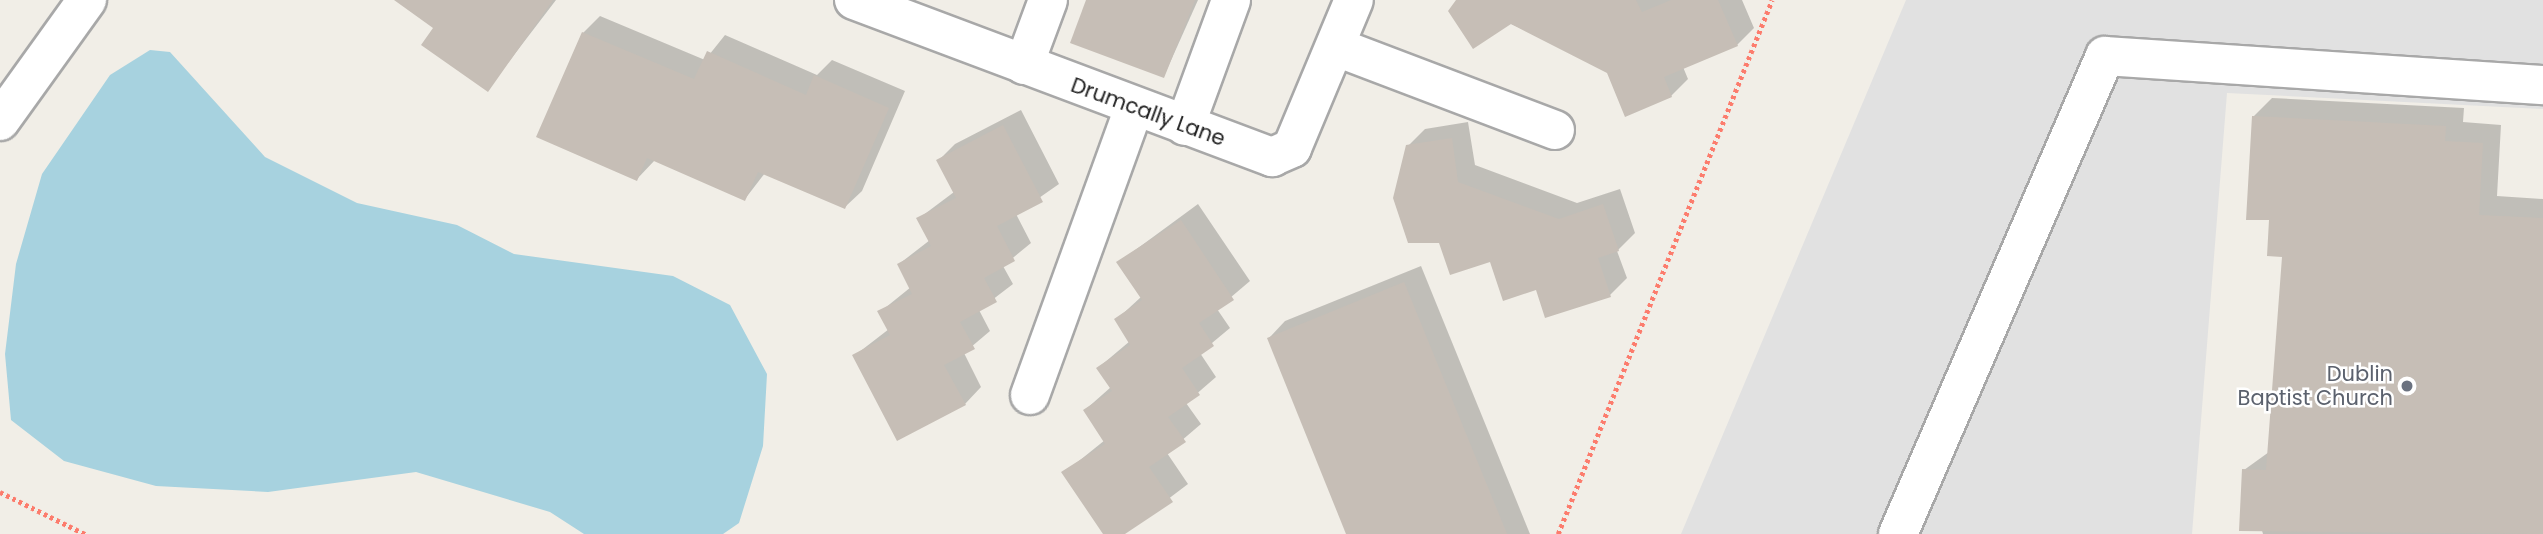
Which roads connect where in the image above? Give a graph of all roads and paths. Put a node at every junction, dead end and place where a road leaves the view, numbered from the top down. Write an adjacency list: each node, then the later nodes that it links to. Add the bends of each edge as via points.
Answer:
1 (87, 0): 11 (street)
2 (854, 0): 8 (street, Drumcally Lane)
3 (1048, 0): 8 (street)
4 (1231, 0): 12 (street)
5 (1354, 0): 7 (street, Drumcally Lane)
6 (1772, 0): 17 (path)
7 (1339, 48): 12 (street, Drumcally Lane, via 1292,148 1272,157); 13 (street)
8 (1024, 65): 10 (street, Drumcally Lane)
9 (2543, 85): 18 (street, via 2105,56)
10 (1134, 108): 12 (street, Drumcally Lane); 14 (street)
11 (0, 121)
12 (1185, 126)
13 (1555, 130)
14 (1030, 396)
15 (0, 492): 16 (path)
16 (85, 534)
17 (1558, 534)
18 (1898, 534)

